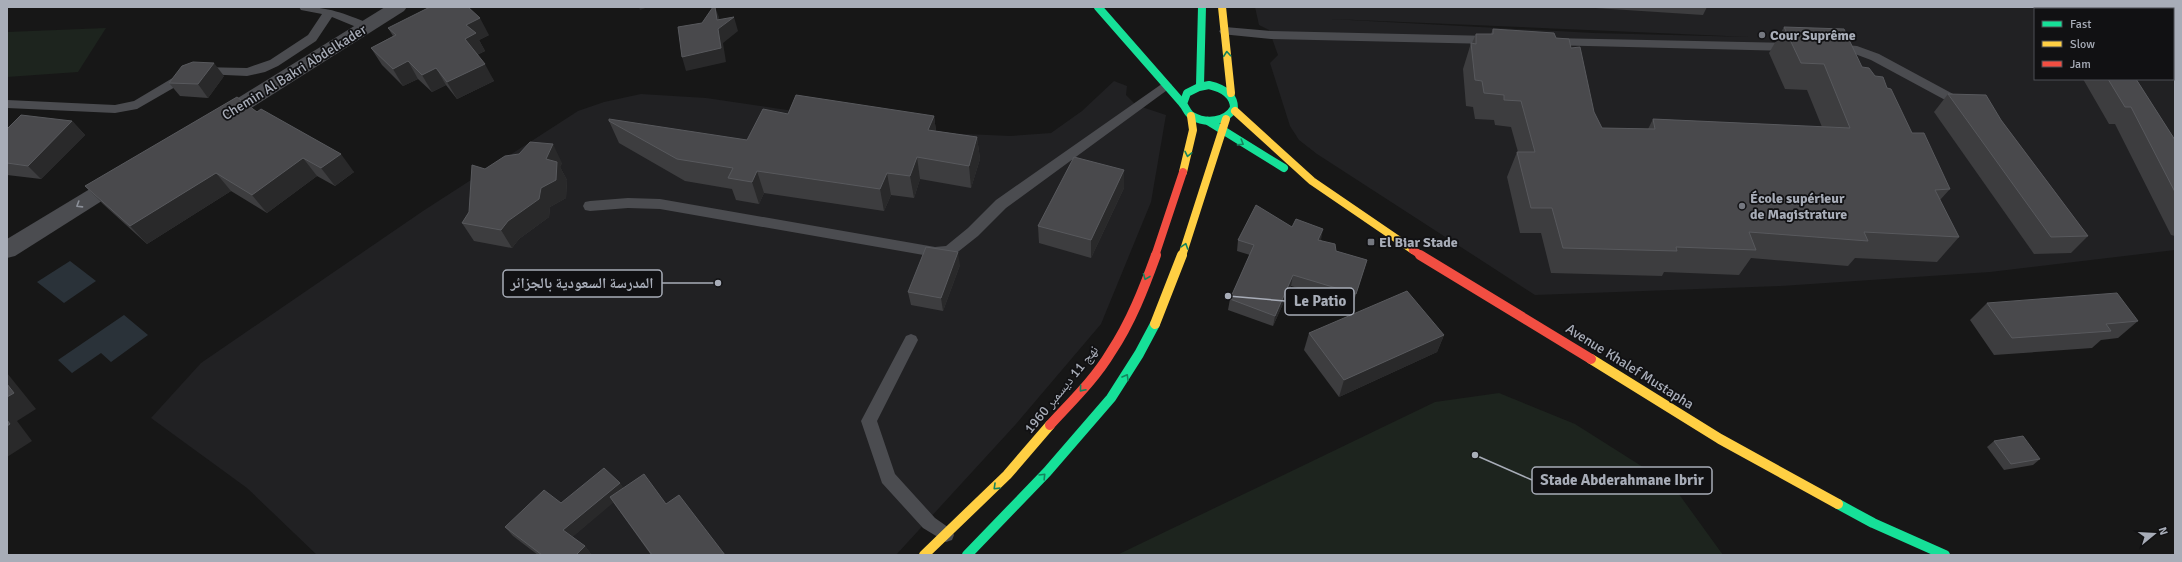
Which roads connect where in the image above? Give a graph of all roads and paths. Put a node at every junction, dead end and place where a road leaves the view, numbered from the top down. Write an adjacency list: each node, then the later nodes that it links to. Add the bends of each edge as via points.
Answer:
1 (305, 7): 6 (lane)
2 (398, 7): 7 (street, Chemin Al Bakri Abdelkader)
3 (1098, 7): 11 (main road)
4 (1202, 7): 17 (main road)
5 (1222, 7): 8 (main road)
6 (329, 12): 7 (lane); 20 (lane, via 312,38 274,63 247,72 202,70 185,76 136,105 115,109)
7 (366, 27): 26 (street, Chemin Al Bakri Abdelkader)
8 (1225, 31): 9 (lane, via 1264,35); 18 (main road, one-way to 8)
9 (1502, 41)
10 (1542, 42): 12 (lane)
11 (1135, 48): 14 (main road); 16 (main road)
12 (1806, 48)
13 (1822, 48): 19 (lane, via 1857,50)
14 (1165, 68)
15 (1186, 80): 17 (main road)
16 (1166, 85): 21 (main road); 30 (lane, via 1001,204 950,251 935,252 660,204 628,202)
17 (1198, 86): 18 (main road, via 1217,85); 21 (main road, via 1187,93)
18 (1231, 93): 22 (main road, via 1235,98)
19 (1951, 98)
20 (7, 104)
21 (1183, 104): 23 (main road)
22 (1235, 111): 24 (main road); 29 (main road, Avenue Khalef Mustapha)
23 (1191, 116): 25 (main road); 33 (main road, نهج 11 ديسمبر 1960, one-way to 33, via 1188,158 1147,276 1126,325 1091,379 1007,475)
24 (1226, 119): 25 (main road); 27 (main road)
25 (1208, 121): 27 (main road, Avenue Khalef Mustapha)
26 (204, 128)
27 (1222, 131): 29 (main road, Avenue Khalef Mustapha, one-way to 29, via 1276,164); 35 (main road, one-way to 27, via 1071,447 1121,385 1161,310 1179,264)
28 (136, 170): 31 (street, one-way to 31)
29 (1312, 181): 36 (main road, Avenue Khalef Mustapha, via 1384,232 1720,439 1873,523)
30 (590, 206)
31 (7, 250)
32 (911, 340): 33 (lane, via 870,421 888,478 929,523)
33 (946, 535): 34 (main road, نهج 11 ديسمبر 1960)
34 (924, 555)
35 (967, 555)
36 (1945, 555)

